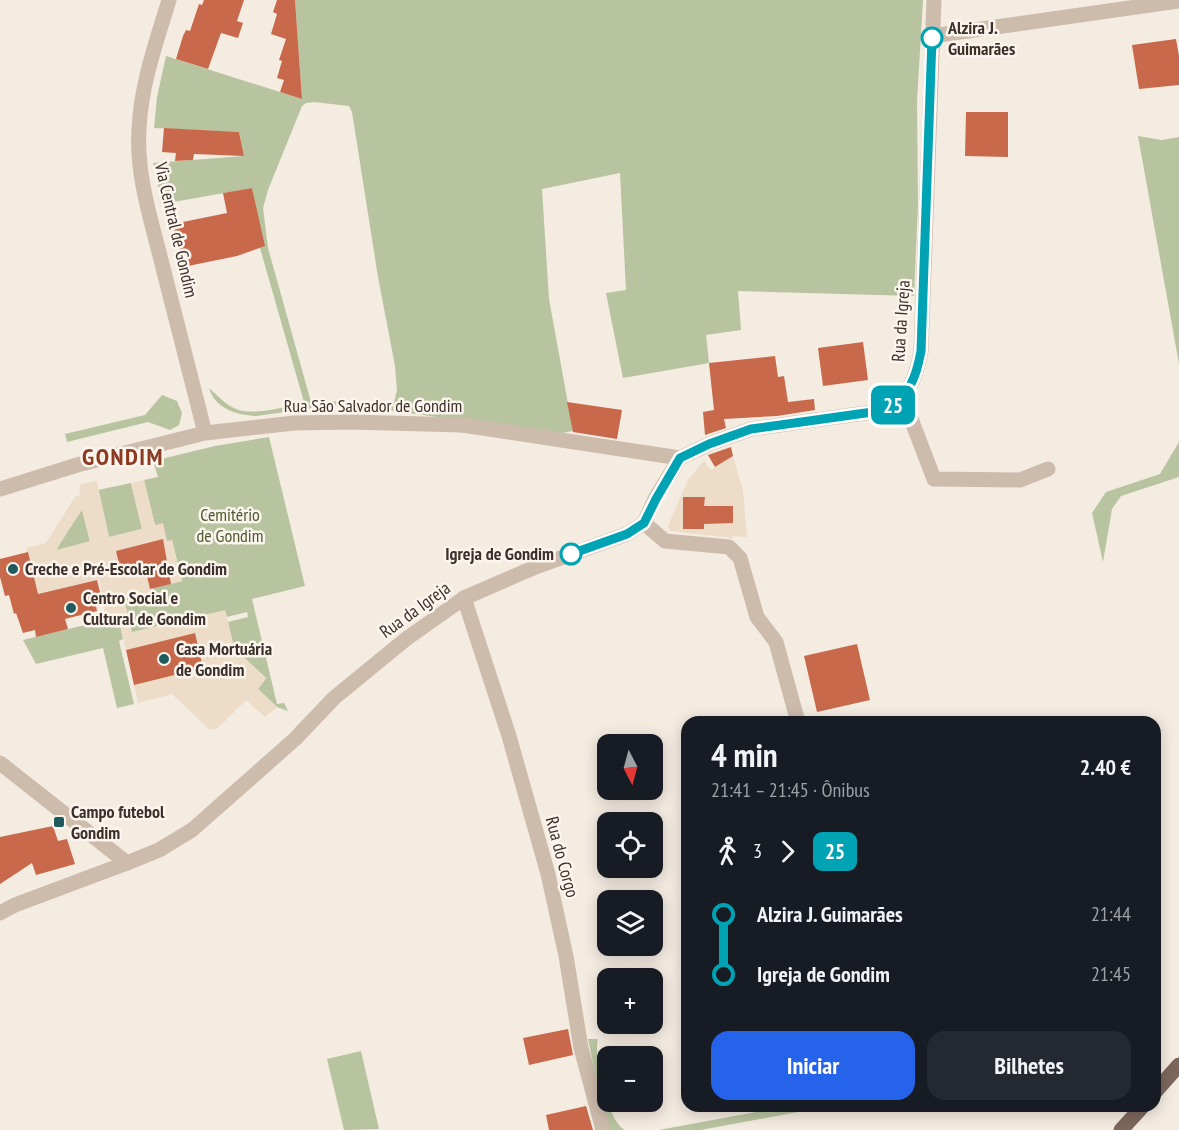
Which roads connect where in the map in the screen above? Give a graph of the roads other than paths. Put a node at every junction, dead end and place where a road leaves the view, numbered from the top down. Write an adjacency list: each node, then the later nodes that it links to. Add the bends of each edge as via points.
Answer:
1 (170, 0): 6 (street, Via Central de Gondim, via 143,92 140,163)
2 (934, 0): 4 (street, Rua da Igreja)
3 (1179, 1): 4 (street)
4 (932, 36): 5 (street, Rua da Igreja, via 921,351 917,373)
5 (903, 398): 7 (street, via 887,410 751,429); 8 (street, via 934,479 1020,480)
6 (205, 432): 7 (street, Rua São Salvador de Gondim, via 294,423 462,425); 9 (street, Rua São Salvador de Gondim)
7 (680, 458): 10 (street)
8 (1048, 469)
9 (0, 489)
10 (644, 523): 11 (street, Rua da Igreja, via 627,534 532,568); 12 (street, via 665,541 729,547 740,558 757,617 776,642)
11 (464, 598): 14 (street, Rua da Igreja, via 334,698 295,739 192,830); 19 (street, Rua do Corgo, via 548,874 581,1048)
12 (796, 716)
13 (0, 763): 14 (street)
14 (128, 863): 15 (street, Rua da Igreja)
15 (0, 913)
16 (1179, 1065): 17 (main road)
17 (1161, 1085)
18 (1138, 1112): 20 (main road)
19 (603, 1130)
20 (1121, 1130)

